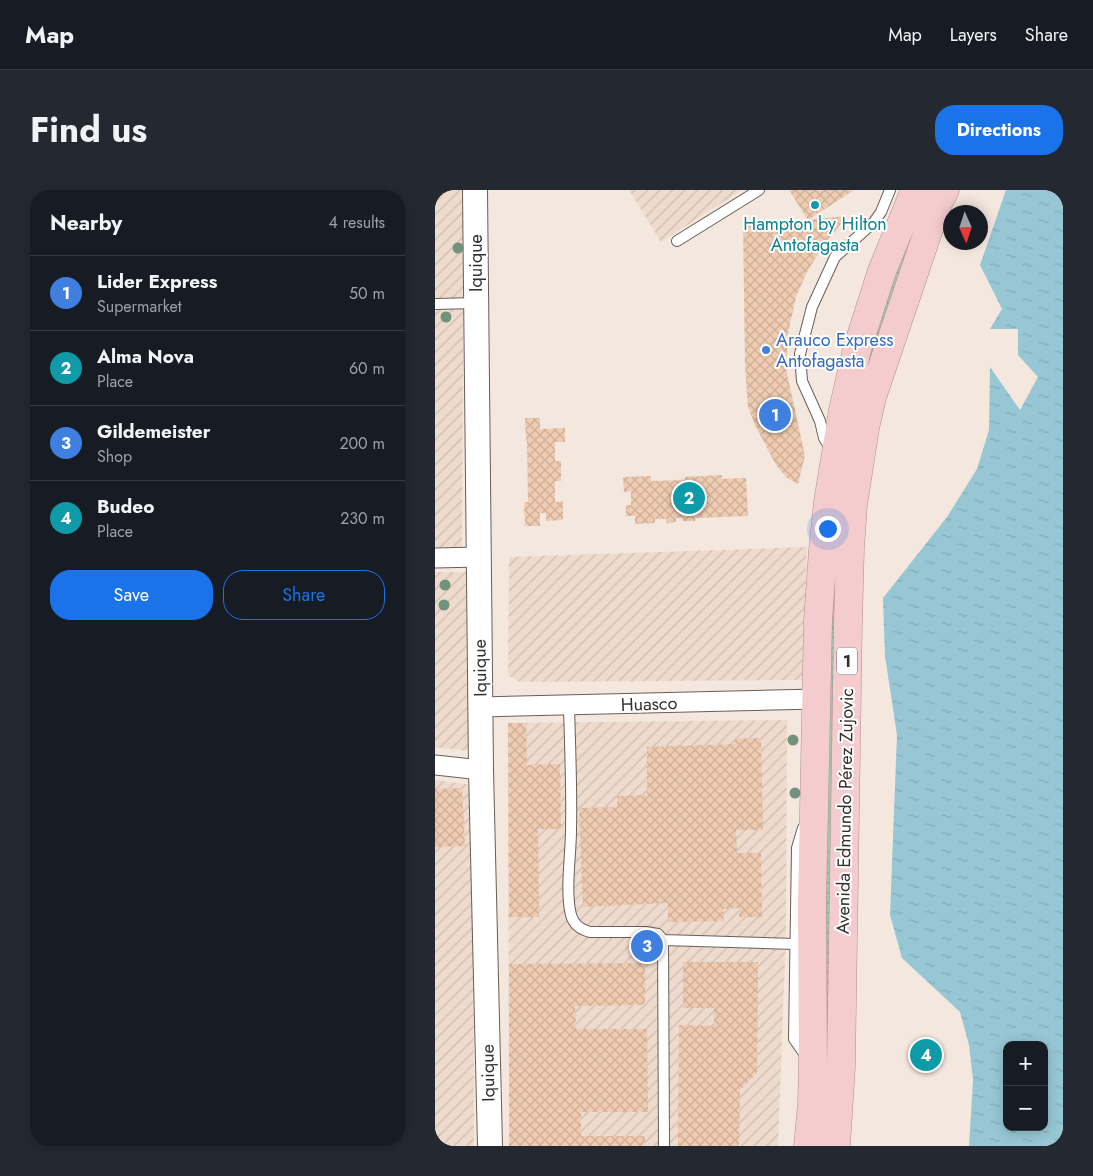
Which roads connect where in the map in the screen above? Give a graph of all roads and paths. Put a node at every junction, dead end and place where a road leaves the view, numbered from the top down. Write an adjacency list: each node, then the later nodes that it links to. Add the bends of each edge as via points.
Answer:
1 (475, 190): 7 (street, Iquique)
2 (759, 190): 6 (lane)
3 (890, 190): 9 (lane, via 874,222 835,257 812,307 800,354 802,381 821,421 824,438)
4 (915, 190): 9 (highway, Avenida Edmundo Pérez Zujovic / 1, via 882,271 857,349)
5 (945, 190): 24 (highway, Avenida Edmundo Pérez Zujovic / 1, via 937,205 872,397 853,505 841,1067)
6 (677, 241)
7 (476, 303): 8 (lane); 10 (street, Iquique)
8 (435, 304)
9 (836, 456): 12 (highway, Avenida Edmundo Pérez Zujovic / 1, via 823,550)
10 (478, 557): 11 (street); 14 (street, Iquique)
11 (435, 558)
12 (817, 699): 13 (street, Huasco); 17 (highway, Avenida Edmundo Pérez Zujovic / 1)
13 (569, 706): 14 (street, Huasco); 18 (lane, via 571,915 582,930 646,932 658,934)
14 (481, 707): 16 (street, Iquique)
15 (435, 765): 16 (street)
16 (481, 770): 21 (street, Iquique)
17 (815, 791): 19 (lane, via 797,848); 20 (highway, Avenida Edmundo Pérez Zujovic / 1)
18 (663, 940): 19 (lane); 22 (lane)
19 (795, 944): 20 (lane, via 794,1039)
20 (813, 1065): 23 (highway, Avenida Edmundo Pérez Zujovic / 1)
21 (490, 1146)
22 (664, 1146)
23 (808, 1146)
24 (836, 1146)

